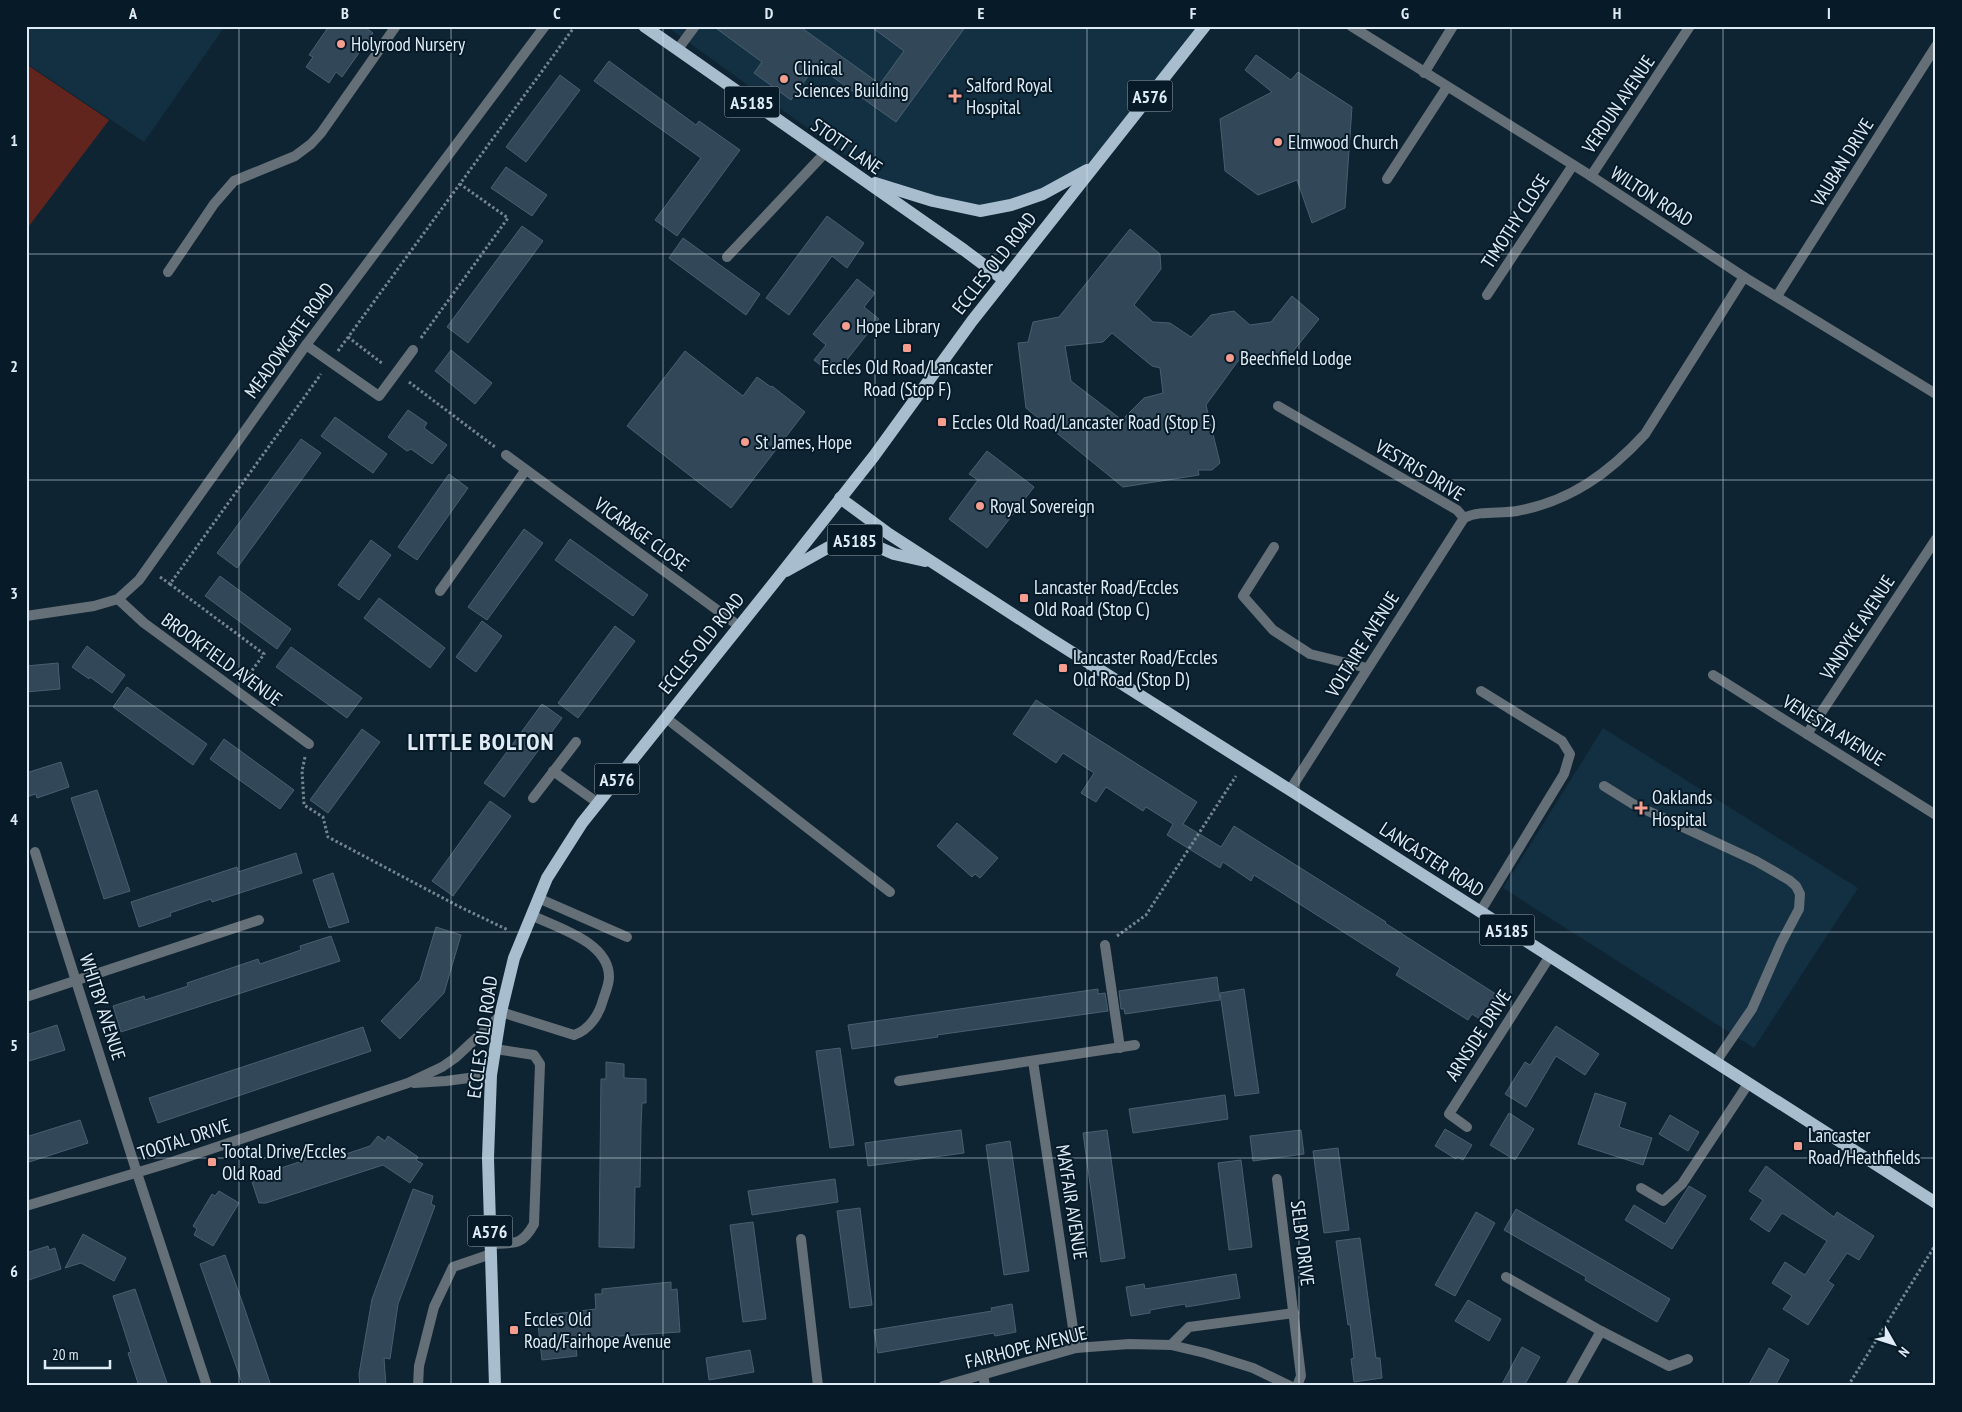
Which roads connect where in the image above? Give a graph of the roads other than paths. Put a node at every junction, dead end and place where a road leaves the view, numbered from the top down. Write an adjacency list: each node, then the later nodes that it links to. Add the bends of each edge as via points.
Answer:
1 (396, 26): 21 (street, via 322,133 295,156 234,181 214,204)
2 (545, 26): 26 (street, MEADOWGATE ROAD)
3 (644, 26): 9 (main road, STOTT LANE / A5185)
4 (695, 26): 11 (street)
5 (1205, 26): 16 (main road, ECCLES OLD ROAD / A576)
6 (1350, 26): 12 (street, WILTON ROAD)
7 (1454, 26): 12 (street)
8 (1690, 26): 17 (street, VERDUN AVENUE)
9 (661, 31): 11 (main road, STOTT LANE / A5185)
10 (1936, 46): 25 (street, VAUBAN DRIVE)
11 (678, 49): 14 (main road, STOTT LANE / A5185)
12 (1424, 73): 13 (street, WILTON ROAD)
13 (1447, 87): 15 (street, WILTON ROAD); 19 (street)
14 (824, 154): 18 (main road, STOTT LANE / A5185); 20 (street)
15 (1573, 165): 17 (street, WILTON ROAD); 24 (street, TIMOTHY CLOSE)
16 (1094, 166): 18 (main road, via 1043,194 980,211 933,201); 23 (main road, ECCLES OLD ROAD / A576)
17 (1591, 176): 22 (street, WILTON ROAD)
18 (861, 178): 23 (main road, STOTT LANE / A5185)
19 (1387, 179)
20 (727, 257)
21 (168, 272)
22 (1744, 277): 25 (street, WILTON ROAD); 33 (street, VESTRIS DRIVE, via 1645,434 1624,457 1600,477 1545,504)
23 (1004, 280): 32 (main road, ECCLES OLD ROAD / A576)
24 (1487, 295)
25 (1777, 296): 28 (street, WILTON ROAD)
26 (306, 345): 27 (street, via 379,396); 39 (street, MEADOWGATE ROAD, via 139,580)
27 (413, 350)
28 (1936, 394)
29 (1278, 406): 33 (street, VESTRIS DRIVE, via 1457,510)
30 (506, 455): 31 (street, VICARAGE CLOSE)
31 (525, 471): 38 (street); 41 (street, VICARAGE CLOSE)
32 (840, 498): 36 (main road, LANCASTER ROAD / A5185); 37 (main road, ECCLES OLD ROAD / A576)
33 (1464, 518): 42 (street, VOLTAIRE AVENUE)
34 (1936, 539): 46 (street, VANDYKE AVENUE)
35 (1274, 546): 42 (street, via 1243,596 1273,630 1310,654)
36 (933, 562): 37 (main road, LANCASTER ROAD / A5185, via 894,554 854,540 829,547); 51 (main road, LANCASTER ROAD / A5185)
37 (782, 574): 41 (main road, ECCLES OLD ROAD / A576)
38 (440, 590)
39 (118, 599): 40 (street, MEADOWGATE ROAD, via 94,606); 48 (street, BROOKFIELD AVENUE, via 144,623)
40 (26, 616)
41 (739, 626): 45 (main road, ECCLES OLD ROAD / A576)
42 (1368, 668): 51 (street, VOLTAIRE AVENUE)
43 (1713, 675): 46 (street, VENESTA AVENUE)
44 (1481, 691): 58 (street, via 1562,741 1570,754 1564,774)
45 (666, 718): 53 (main road, ECCLES OLD ROAD / A576); 56 (street)
46 (1807, 734): 54 (street, VENESTA AVENUE)
47 (576, 742): 49 (street)
48 (309, 744)
49 (554, 771): 52 (street); 53 (street)
50 (1604, 786): 71 (street, via 1633,804 1756,861 1790,880 1800,894 1800,910 1780,943 1752,1009)
51 (1290, 790): 58 (main road, LANCASTER ROAD / A5185)
52 (533, 798)
53 (598, 803): 57 (main road, ECCLES OLD ROAD / A576, via 547,878)
54 (1936, 816)
55 (35, 852): 64 (street, WHITBY AVENUE)
56 (890, 892)
57 (538, 898): 59 (main road, ECCLES OLD ROAD / A576); 61 (street)
58 (1480, 912): 63 (main road, LANCASTER ROAD / A5185)
59 (532, 915): 66 (main road, ECCLES OLD ROAD / A576, via 514,958); 66 (street, via 590,943 601,953 609,978 602,1004 593,1022 574,1035)
60 (259, 920): 64 (street)
61 (627, 937)
62 (1105, 945): 68 (street)
63 (1550, 956): 71 (main road, LANCASTER ROAD / A5185); 76 (street, ARNSIDE DRIVE, via 1449,1114)
64 (76, 981): 65 (street); 77 (street, WHITBY AVENUE)
65 (26, 997)
66 (500, 1014): 69 (main road, ECCLES OLD ROAD / A576); 74 (street, TOOTAL DRIVE, via 455,1058)
67 (1135, 1045): 68 (street)
68 (1120, 1048): 70 (street)
69 (495, 1049): 72 (main road, ECCLES OLD ROAD / A576); 83 (street, via 534,1056 540,1064 534,1224 527,1237)
70 (1033, 1061): 73 (street); 88 (street, MAYFAIR AVENUE)
71 (1715, 1063): 75 (main road, LANCASTER ROAD / A5185)
72 (492, 1075): 74 (street, TOOTAL DRIVE); 83 (main road, ECCLES OLD ROAD / A576, via 488,1158)
73 (899, 1080)
74 (408, 1083): 77 (street, TOOTAL DRIVE)
75 (1748, 1084): 79 (street, via 1682,1184 1663,1201); 80 (main road, LANCASTER ROAD / A5185)
76 (1467, 1127)
77 (137, 1173): 81 (street, TOOTAL DRIVE); 91 (street, WHITBY AVENUE)
78 (1277, 1179): 85 (street, SELBY DRIVE)
79 (1641, 1188)
80 (1936, 1203)
81 (26, 1206)
82 (801, 1238): 94 (street)
83 (490, 1249): 92 (street, via 453,1267 434,1307 419,1366); 93 (main road, ECCLES OLD ROAD / A576)
84 (1506, 1277): 86 (street)
85 (1294, 1313): 87 (street, SELBY DRIVE, via 1189,1327); 98 (street, SELBY DRIVE, via 1301,1376)
86 (1601, 1331): 89 (street, via 1669,1366); 99 (street)
87 (1171, 1345): 88 (street, FAIRHOPE AVENUE); 97 (street, FAIRHOPE AVENUE, via 1253,1368)
88 (1076, 1348): 90 (street, FAIRHOPE AVENUE)
89 (1688, 1359)
90 (983, 1374): 95 (street, FAIRHOPE AVENUE); 96 (street)
91 (208, 1386)
92 (418, 1386)
93 (494, 1386)
94 (818, 1386)
95 (943, 1386)
96 (985, 1386)
97 (1290, 1386)
98 (1298, 1386)
99 (1570, 1386)

